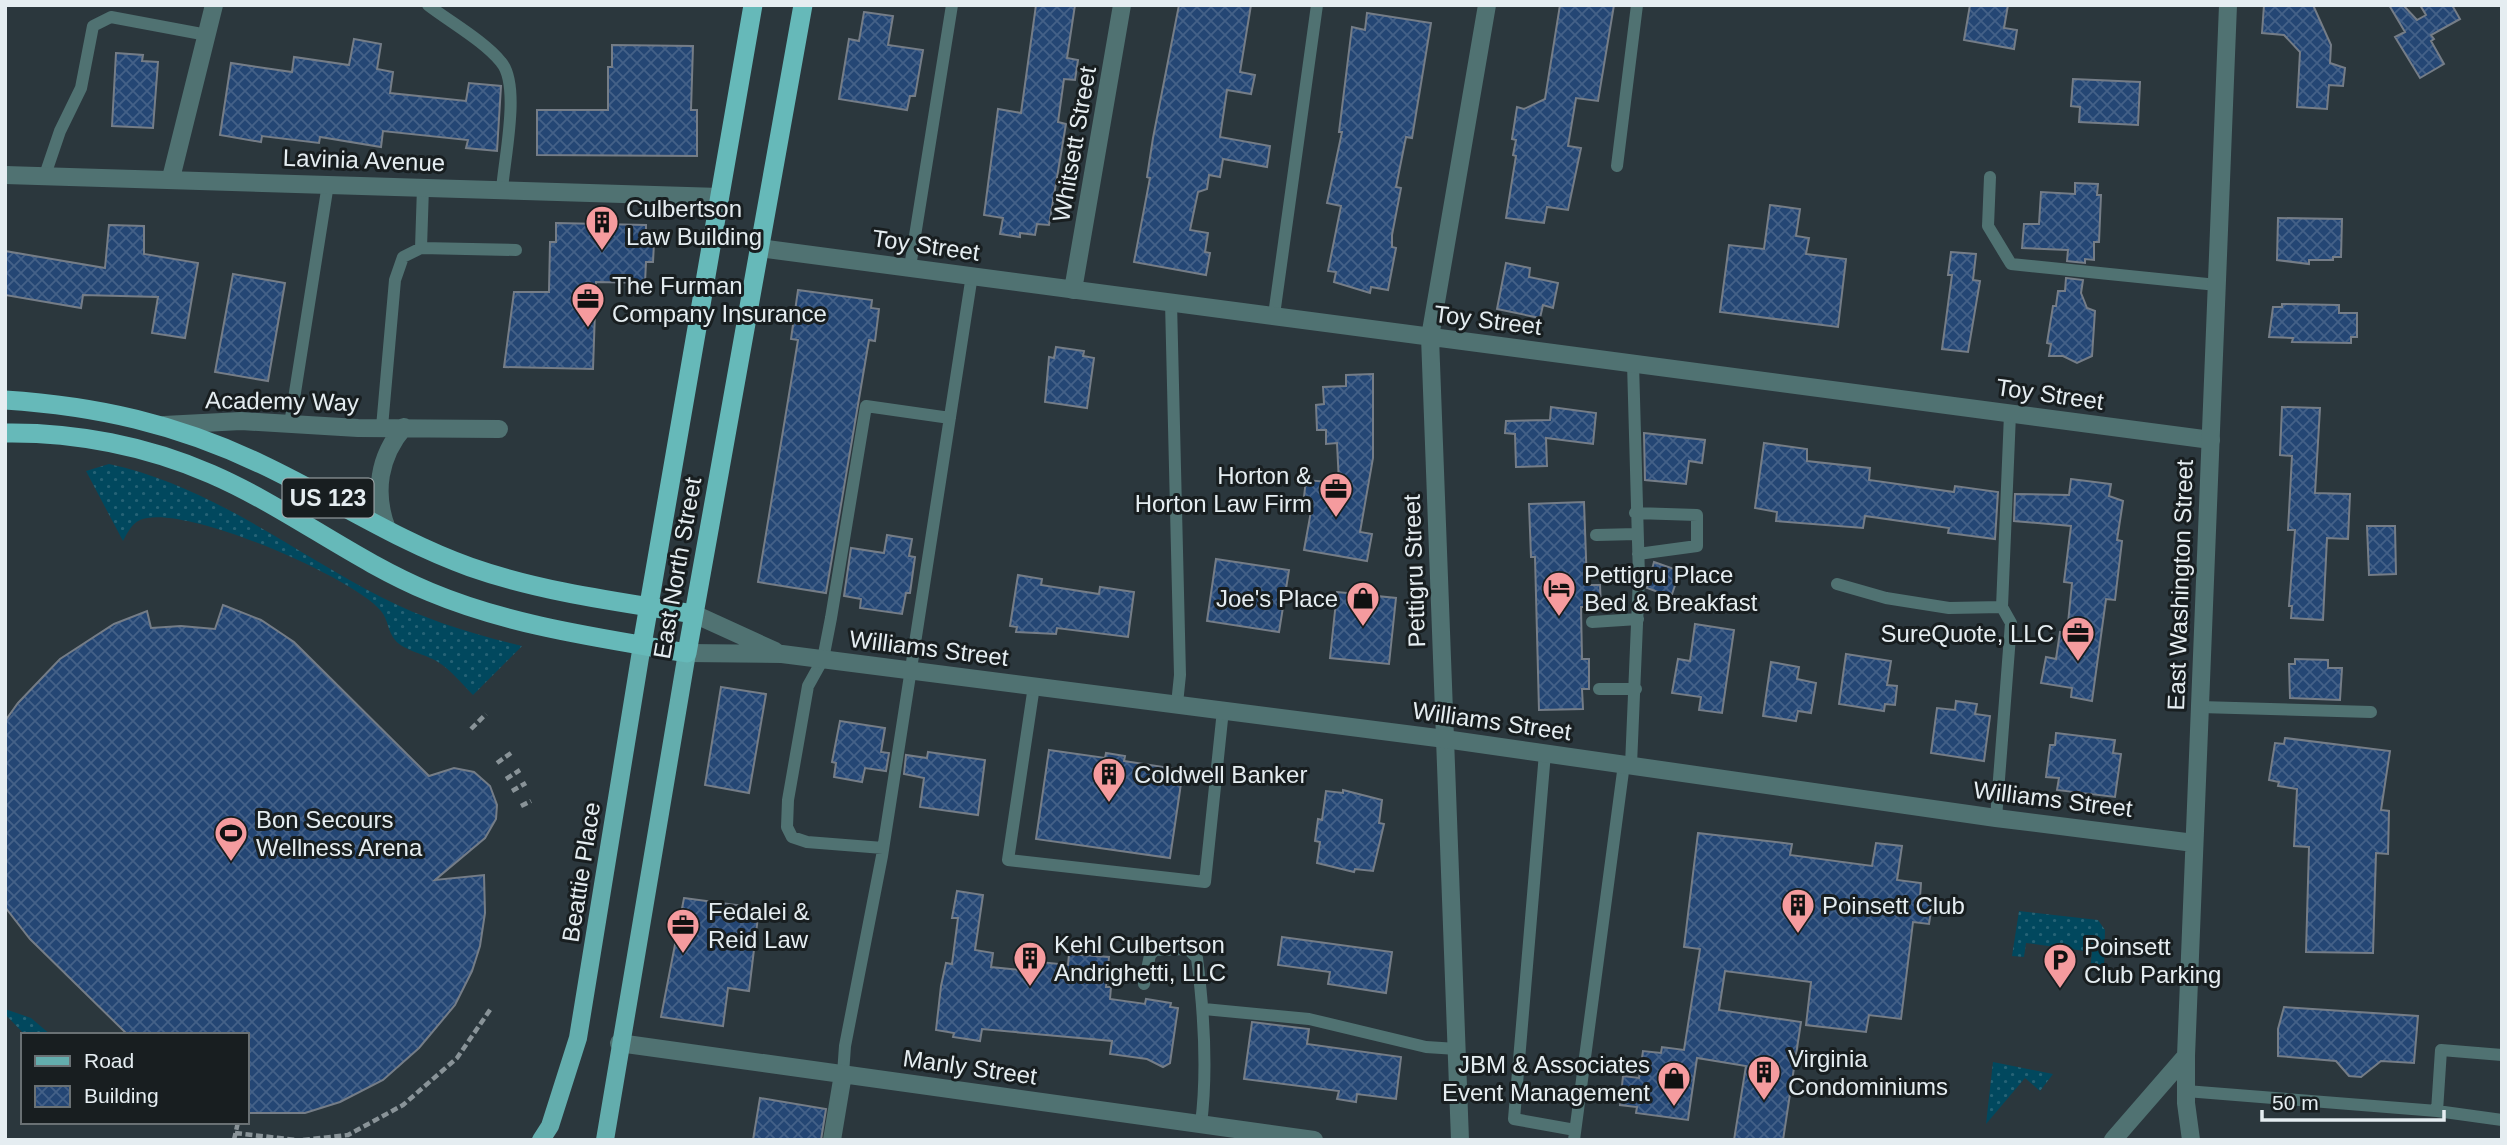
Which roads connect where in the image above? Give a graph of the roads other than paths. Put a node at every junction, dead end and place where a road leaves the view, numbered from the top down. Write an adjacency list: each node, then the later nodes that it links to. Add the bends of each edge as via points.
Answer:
1 (214, 5): 11 (street)
2 (428, 5): 19 (lane, via 502,62 510,80)
3 (753, 5): 20 (highway, East North Street)
4 (803, 5): 22 (highway, East North Street)
5 (952, 5): 24 (lane)
6 (1122, 5): 27 (street, Whitsett Street)
7 (1317, 5): 29 (lane)
8 (1487, 5): 30 (street, Pettigru Street)
9 (1637, 5): 12 (lane)
10 (2228, 5): 26 (street, East Washington Street)
11 (207, 35): 14 (lane, via 111,17 93,26 81,88); 16 (street)
12 (1617, 166)
13 (5, 175): 14 (street, Lavinia Avenue)
14 (45, 176): 16 (street, Lavinia Avenue)
15 (1990, 177): 26 (lane, via 1988,226 2011,264)
16 (171, 178): 17 (street, Lavinia Avenue)
17 (328, 184): 18 (street, Lavinia Avenue); 35 (lane)
18 (423, 187): 19 (street, Lavinia Avenue); 21 (lane)
19 (502, 190): 20 (street, Lavinia Avenue)
20 (720, 197): 48 (highway, East North Street)
21 (421, 248): 23 (lane); 37 (lane, via 403,257 395,280)
22 (759, 248): 24 (street, Toy Street); 50 (highway, East North Street)
23 (516, 250)
24 (910, 267): 25 (street, Toy Street)
25 (972, 275): 27 (street, Toy Street); 34 (lane)
26 (2217, 285): 41 (street, East Washington Street)
27 (1073, 290): 28 (street, Toy Street)
28 (1171, 302): 29 (street, Toy Street); 61 (lane, via 1180,648)
29 (1274, 315): 30 (street, Toy Street)
30 (1430, 337): 31 (street, Toy Street); 65 (street, Pettigru Street)
31 (1633, 363): 33 (street, Toy Street); 42 (lane)
32 (5, 400): 36 (highway, US 123, via 76,406)
33 (2010, 414): 41 (street, Toy Street); 49 (lane)
34 (950, 418): 56 (lane, via 866,406); 57 (lane)
35 (290, 424): 36 (street, Academy Way); 37 (street, Academy Way)
36 (160, 425): 43 (highway, US 123, via 261,464)
37 (382, 427): 38 (street, Academy Way)
38 (404, 427): 39 (street, Academy Way); 43 (street, via 390,443 383,462 379,487)
39 (499, 429)
40 (5, 433): 53 (highway, US 123, via 75,437 177,461 245,491 349,552 432,593 536,625)
41 (2211, 440): 62 (street, East Washington Street)
42 (1635, 513): 44 (lane); 46 (lane, via 1697,515 1697,546)
43 (387, 529): 48 (highway, US 123, via 482,570)
44 (1637, 534): 45 (lane); 46 (lane)
45 (1596, 535)
46 (1638, 554): 51 (lane)
47 (1837, 584): 49 (lane, via 1949,608)
48 (648, 607): 50 (highway, US 123); 53 (highway, Beattie Place)
49 (2002, 607): 68 (lane, via 2011,623)
50 (694, 614): 54 (highway, East North Street); 55 (street, Williams Street)
51 (1638, 619): 52 (lane); 59 (lane)
52 (1592, 622)
53 (642, 645): 54 (highway, US 123); 82 (main road, Beattie Place, via 582,1016)
54 (687, 653): 55 (street, Williams Street); 73 (main road, East North Street)
55 (782, 654): 56 (street, Williams Street)
56 (822, 659): 57 (street, Williams Street); 70 (lane, via 808,685 787,827 792,837 807,842)
57 (909, 670): 58 (street, Williams Street); 70 (lane)
58 (1034, 686): 61 (street, Williams Street); 63 (lane, via 1008,860 1205,882)
59 (1636, 689): 60 (lane); 67 (lane)
60 (1599, 690)
61 (1177, 705): 63 (street, Williams Street)
62 (2200, 707): 64 (lane); 69 (street, East Washington Street)
63 (1223, 710): 65 (street, Williams Street)
64 (2371, 712)
65 (1445, 739): 66 (street, Williams Street); 74 (street, Pettigru Street)
66 (1545, 753): 67 (street, Williams Street); 83 (lane, via 1514,1119)
67 (1627, 764): 68 (street, Williams Street); 83 (lane)
68 (1996, 818): 69 (street, Williams Street)
69 (2194, 843): 76 (street, East Washington Street)
70 (883, 848): 77 (lane)
71 (1144, 984): 72 (lane, via 1147,963 1155,950 1188,949 1197,958)
72 (1204, 1009): 74 (lane, via 1309,1019); 81 (lane)
73 (618, 1043): 77 (street, Manly Street); 84 (main road, East North Street)
74 (1457, 1049): 87 (street, Pettigru Street)
75 (2502, 1055): 79 (lane, via 2441,1050)
76 (2186, 1056): 78 (street, East Washington Street); 88 (street)
77 (843, 1074): 81 (street, Manly Street); 85 (street)
78 (2186, 1091): 79 (lane); 89 (street, East Washington Street)
79 (2437, 1111): 80 (lane)
80 (2502, 1120)
81 (1201, 1124): 86 (street, Manly Street)
82 (547, 1135)
83 (1575, 1135)
84 (605, 1140)
85 (832, 1140)
86 (1314, 1140)
87 (1460, 1140)
88 (2113, 1140)
89 (2192, 1140)

